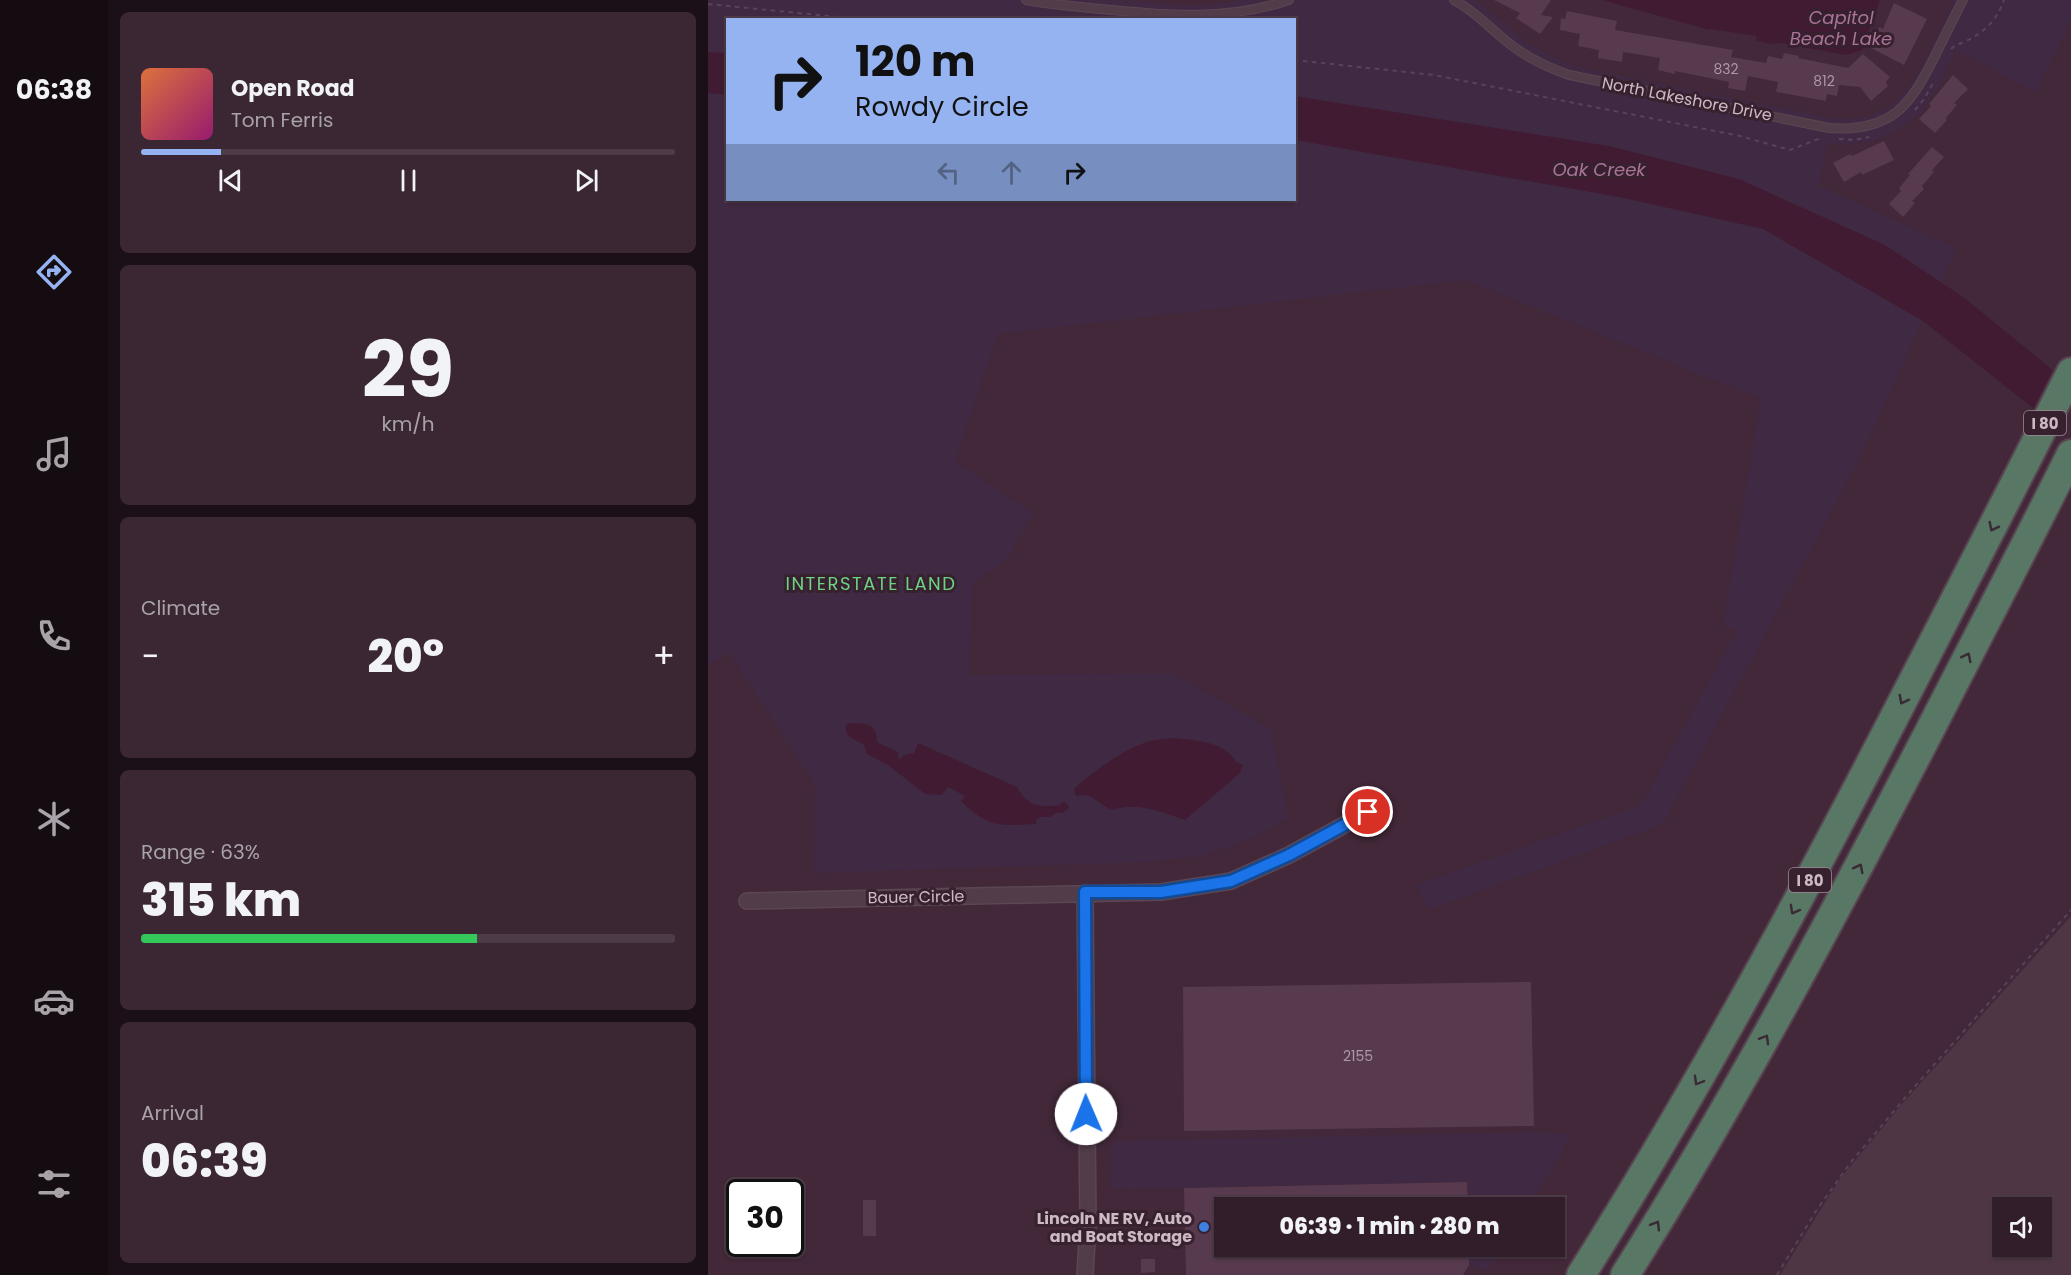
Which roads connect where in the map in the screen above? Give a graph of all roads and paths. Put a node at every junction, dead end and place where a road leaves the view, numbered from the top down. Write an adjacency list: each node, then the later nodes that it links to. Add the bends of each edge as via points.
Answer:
1 (1026, 0): 2 (lane, via 1200,16)
2 (1289, 0)
3 (1454, 0): 4 (lane, North Lakeshore Drive, via 1514,47 1569,75 1829,128 1862,128 1889,118 1910,99)
4 (1963, 0)
5 (708, 4): 6 (path)
6 (848, 18)
7 (2071, 372): 14 (highway, I 80, one-way to 14, via 1820,861 1670,1130)
8 (2071, 454): 15 (highway, I 80, one-way to 8, via 1708,1138 1835,912)
9 (1368, 812): 10 (street, Bauer Circle, via 1231,881 1161,892)
10 (1085, 892): 11 (street, Bauer Circle); 13 (street)
11 (747, 901)
12 (2071, 910): 16 (path, via 1851,1162)
13 (1085, 1275)
14 (1581, 1275)
15 (1625, 1275)
16 (1777, 1275)

